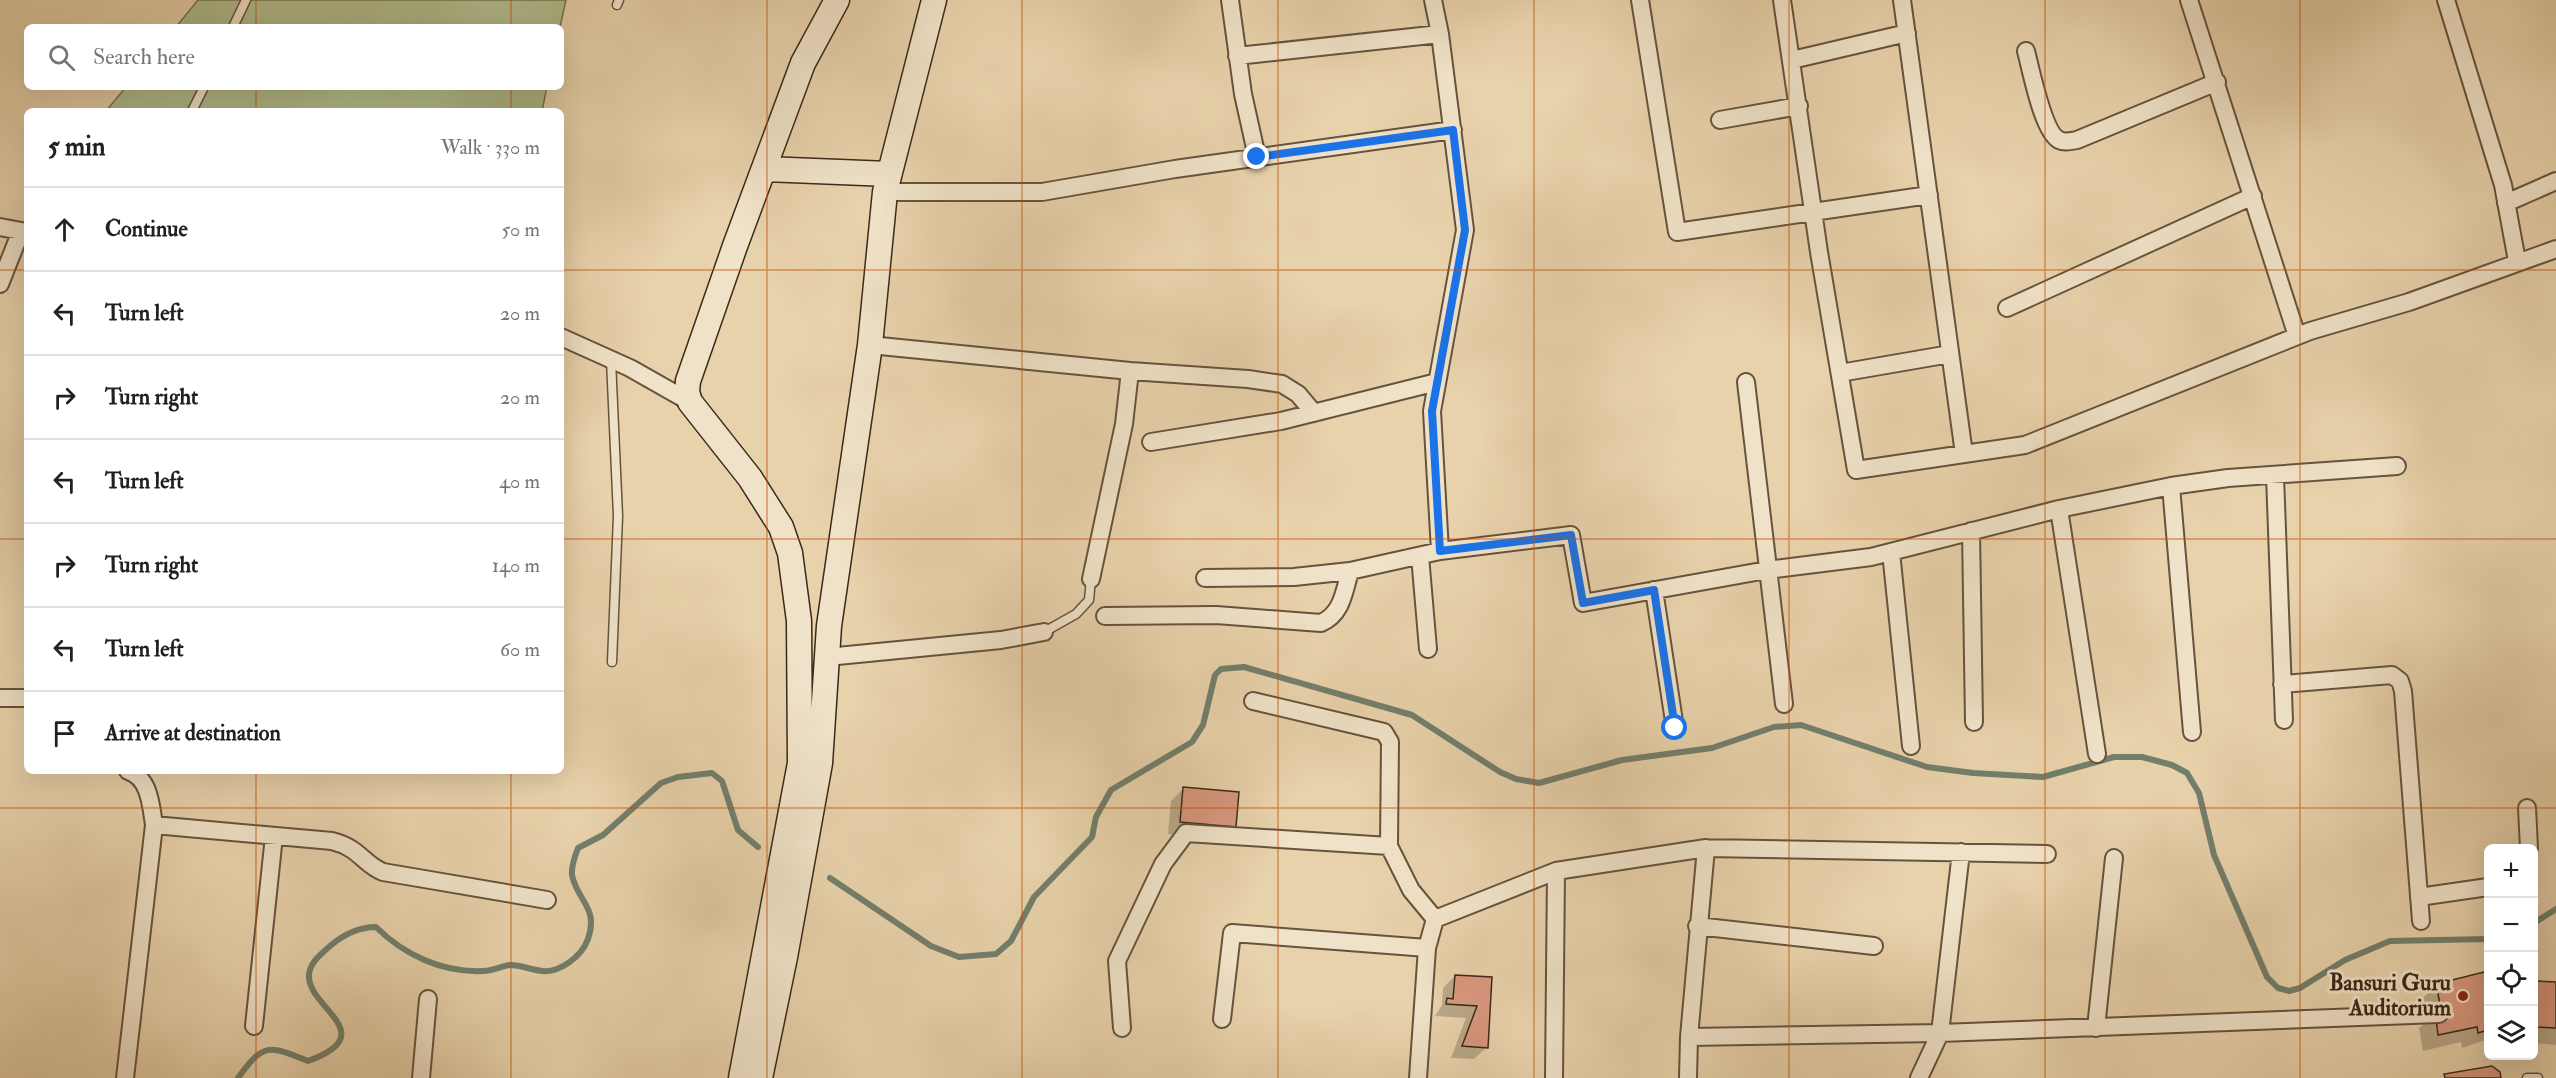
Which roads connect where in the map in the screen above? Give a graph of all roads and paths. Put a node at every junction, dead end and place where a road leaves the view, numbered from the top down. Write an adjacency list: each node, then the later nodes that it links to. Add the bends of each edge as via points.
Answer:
1 (246, 0): 11 (lane)
2 (837, 0): 24 (main road, via 803,63)
3 (934, 0): 26 (main road)
4 (1230, 0): 15 (street)
5 (1433, 0): 13 (street)
6 (1640, 0): 30 (street, via 1677,232)
7 (1782, 0): 16 (street)
8 (1902, 0): 12 (street)
9 (2189, 0): 17 (street)
10 (2446, 0): 29 (street)
11 (234, 24)
12 (1907, 33): 16 (street); 27 (street)
13 (1440, 34): 15 (street); 22 (street)
14 (2026, 51): 17 (street, via 2048,127 2056,139 2064,142)
15 (1237, 56): 23 (street)
16 (1792, 60): 19 (street)
17 (2217, 82): 28 (street)
18 (202, 90): 20 (lane)
19 (1799, 106): 21 (street); 30 (street)
20 (194, 108)
21 (1720, 120)
22 (1453, 130): 23 (street); 44 (street, via 1465,230)
23 (1257, 157): 26 (street, via 1042,192)
24 (765, 169): 26 (main road); 46 (main road, via 694,362 687,392)
25 (2556, 181): 29 (street)
26 (887, 183): 39 (main road)
27 (1929, 195): 30 (street); 40 (street)
28 (2253, 196): 36 (street); 37 (street)
29 (2506, 203): 34 (street)
30 (1813, 210): 43 (street)
31 (0, 227): 32 (street)
32 (24, 232): 35 (street)
33 (2556, 249): 34 (street)
34 (2517, 261): 37 (street, via 2409,302)
35 (0, 284)
36 (2007, 308)
37 (2296, 336): 49 (street, via 2025,445)
38 (564, 338): 41 (street)
39 (870, 345): 42 (street); 66 (main road)
40 (1950, 354): 43 (street); 49 (street)
41 (611, 360): 46 (street); 67 (lane, via 618,516)
42 (1130, 371): 47 (street, via 1282,384 1299,394); 61 (street, via 1124,424)
43 (1840, 374): 49 (street, via 1856,470)
44 (1437, 382): 47 (street); 55 (street, via 1432,411)
45 (1746, 382): 58 (street)
46 (690, 402): 108 (main road, via 750,478 781,527 790,553 799,621 800,763)
47 (1314, 413): 48 (street)
48 (1151, 442)
49 (1964, 454)
50 (2397, 466): 51 (street)
51 (2275, 476): 52 (street); 68 (street)
52 (2171, 486): 53 (street); 76 (street)
53 (2058, 509): 54 (street); 78 (street)
54 (1971, 531): 56 (street); 74 (street)
55 (1440, 551): 57 (street); 62 (street, via 1571,535 1583,603)
56 (1892, 552): 58 (street); 77 (street)
57 (1420, 556): 59 (street); 65 (street)
58 (1767, 570): 62 (street); 72 (street)
59 (1350, 571): 60 (street, via 1294,577); 63 (street, via 1339,610 1321,623 1216,615)
60 (1205, 578)
61 (1091, 579): 64 (lane, via 1089,600 1076,614)
62 (1654, 590): 75 (street)
63 (1106, 616)
64 (1044, 632): 66 (street, via 1001,640)
65 (1428, 649)
66 (827, 657): 109 (main road, via 820,763)
67 (612, 662)
68 (2283, 684): 73 (street); 91 (street, via 2392,675 2400,681)
69 (0, 698): 70 (street)
70 (24, 698)
71 (1253, 701): 84 (street, via 1384,732 1390,742)
72 (1784, 704)
73 (2284, 720)
74 (1974, 722)
75 (1675, 728)
76 (2193, 732)
77 (1911, 746)
78 (2097, 754)
79 (136, 774): 81 (street, via 150,797)
80 (2527, 808): 83 (street)
81 (154, 825): 82 (street); 106 (street)
82 (274, 836): 92 (street, via 347,845 383,872); 101 (street)
83 (2529, 844)
84 (1389, 846): 93 (street, via 1411,890); 102 (street, via 1186,833 1163,864 1117,961)
85 (1706, 848): 86 (street); 89 (street); 95 (street)
86 (1961, 852): 87 (street); 104 (street)
87 (2047, 854)
88 (2114, 858): 103 (street)
89 (1556, 871): 93 (street); 111 (street)
90 (2484, 888): 91 (street)
91 (2419, 897): 94 (street)
92 (547, 900)
93 (1435, 919): 97 (street)
94 (2421, 921)
95 (1697, 926): 96 (street); 105 (street)
96 (1874, 946)
97 (1427, 948): 100 (street, via 1232,933); 110 (street)
98 (428, 999): 107 (street)
99 (2439, 1014): 103 (street)
100 (1222, 1019)
101 (254, 1026)
102 (1122, 1028)
103 (2096, 1028): 104 (street)
104 (1940, 1033): 105 (street); 113 (street)
105 (1689, 1037): 112 (street)
106 (125, 1078)
107 (421, 1078)
108 (741, 1078)
109 (760, 1078)
110 (1418, 1078)
111 (1554, 1078)
112 (1688, 1078)
113 (1918, 1078)
114 (2527, 1078): 115 (lane)
115 (2538, 1078)

